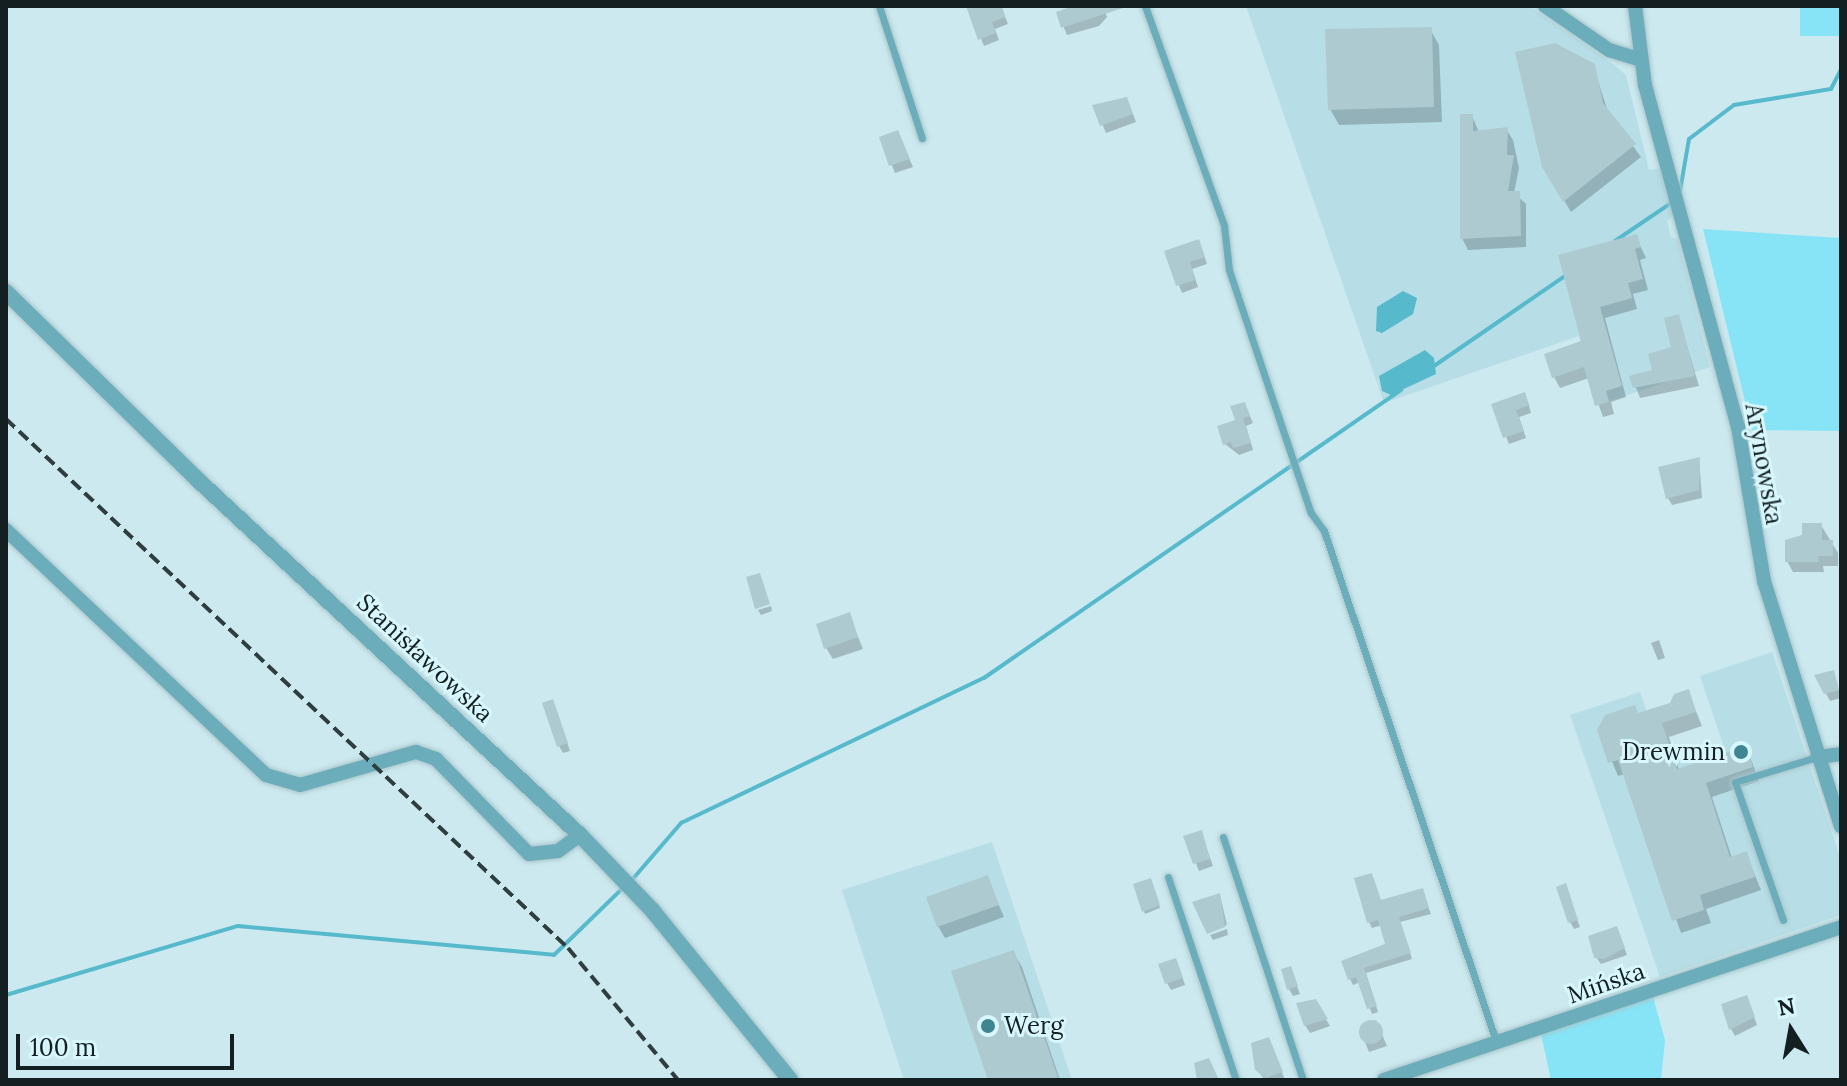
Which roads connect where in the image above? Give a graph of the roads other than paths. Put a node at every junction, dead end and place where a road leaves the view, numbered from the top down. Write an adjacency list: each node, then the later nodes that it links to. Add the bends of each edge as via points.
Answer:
1 (879, 6): 6 (lane)
2 (1145, 6): 17 (lane, via 1224,226 1229,270 1311,513 1324,531)
3 (1545, 6): 5 (street, via 1609,50)
4 (1635, 6): 5 (street, Arynowska)
5 (1641, 60): 10 (street, Arynowska, via 1738,427 1764,581)
6 (922, 138)
7 (6, 292): 12 (street, Stanisławowska, via 188,470)
8 (6, 530): 12 (street, via 266,775 300,785 416,752 436,759 529,854 558,851)
9 (1841, 754): 10 (street)
10 (1817, 757): 11 (street, Arynowska); 15 (lane, via 1735,782)
11 (1841, 826)
12 (580, 835): 18 (street, Stanisławowska)
13 (1223, 837): 20 (lane)
14 (1168, 877): 19 (lane)
15 (1783, 920)
16 (1841, 927): 17 (street, Mińska)
17 (1496, 1044): 21 (street, Mińska)
18 (790, 1080)
19 (1236, 1080)
20 (1303, 1080)
21 (1384, 1080)

